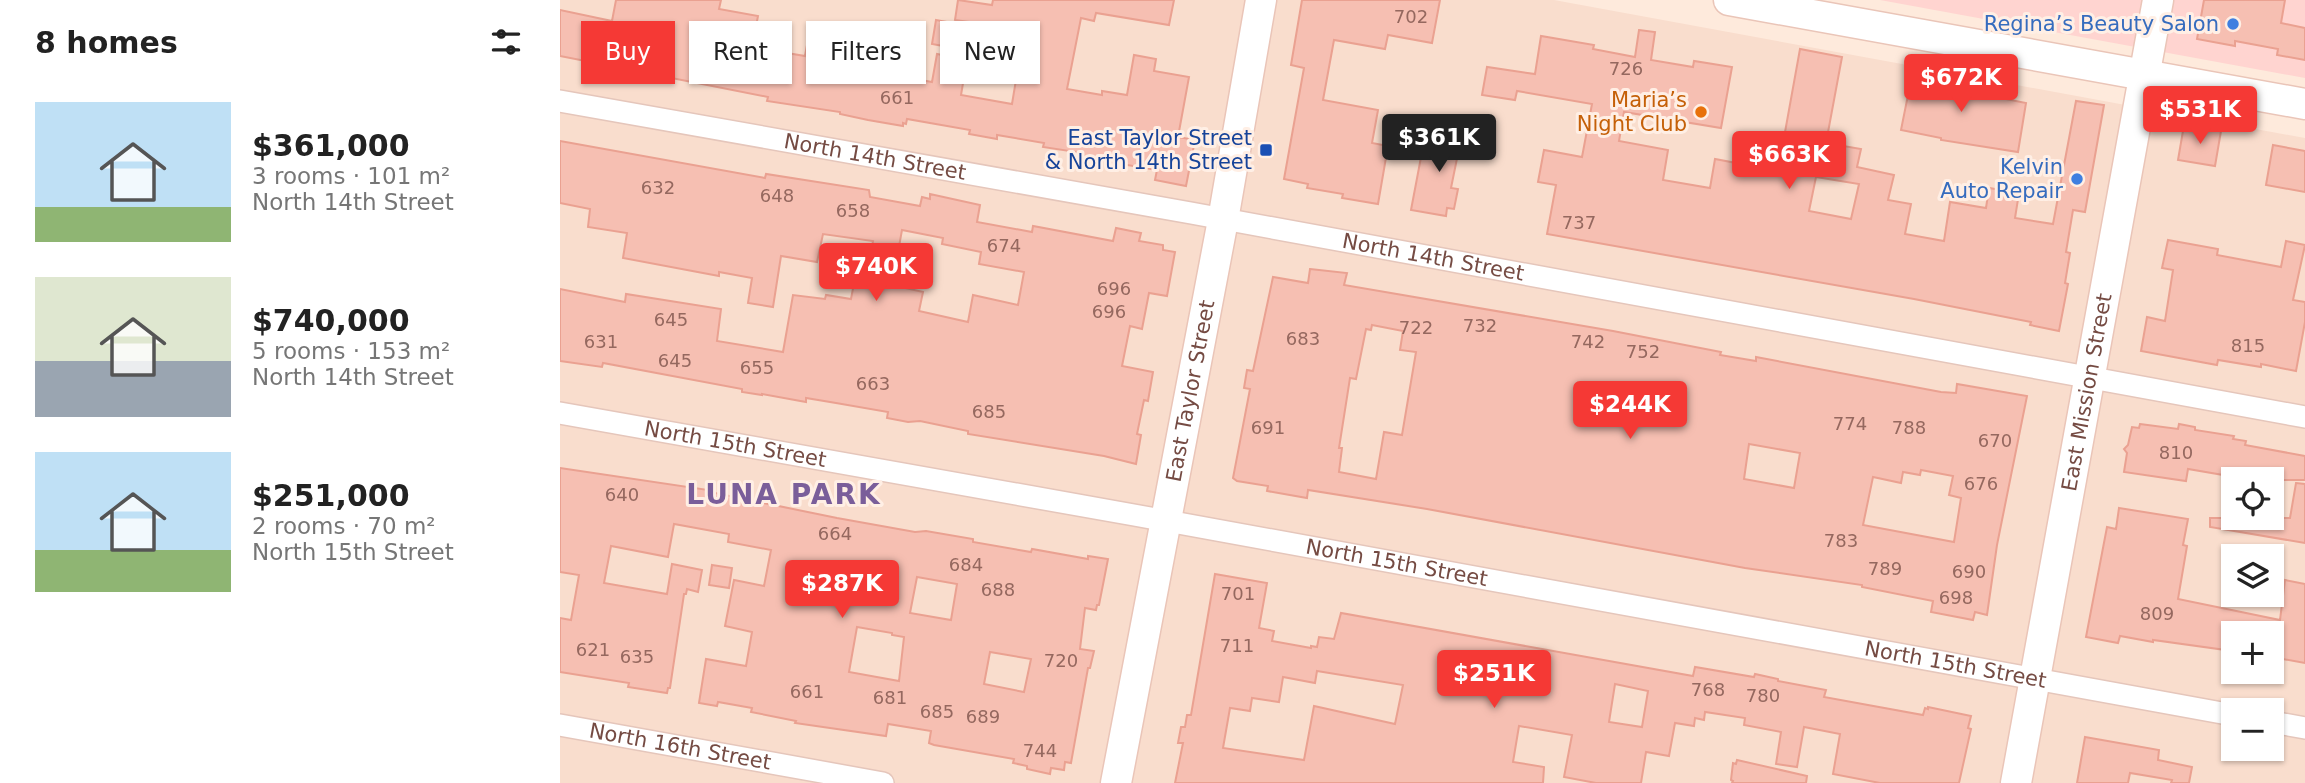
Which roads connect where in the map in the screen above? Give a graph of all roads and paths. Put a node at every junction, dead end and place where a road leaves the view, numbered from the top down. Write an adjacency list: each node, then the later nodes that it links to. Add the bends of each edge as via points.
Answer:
1 (1261, 0): 7 (main road, East Taylor Street)
2 (1729, 0): 4 (main road)
3 (2158, 0): 4 (main road, East Mission Street)
4 (2145, 75): 6 (main road); 8 (main road, East Mission Street)
5 (560, 101): 7 (street, North 14th Street)
6 (2305, 104)
7 (1223, 220): 8 (street, North 14th Street); 11 (main road, East Taylor Street)
8 (2090, 379): 10 (street, North 14th Street); 12 (main road, East Mission Street)
9 (560, 413): 11 (street, North 15th Street)
10 (2305, 417)
11 (1167, 522): 12 (street, North 15th Street); 18 (main road, East Taylor Street)
12 (2036, 680): 13 (street, North 15th Street); 19 (main road, East Mission Street)
13 (2221, 713)
14 (2284, 724): 16 (street)
15 (560, 725): 17 (street, North 16th Street)
16 (2305, 728)
17 (883, 783)
18 (1116, 783)
19 (2017, 783)

